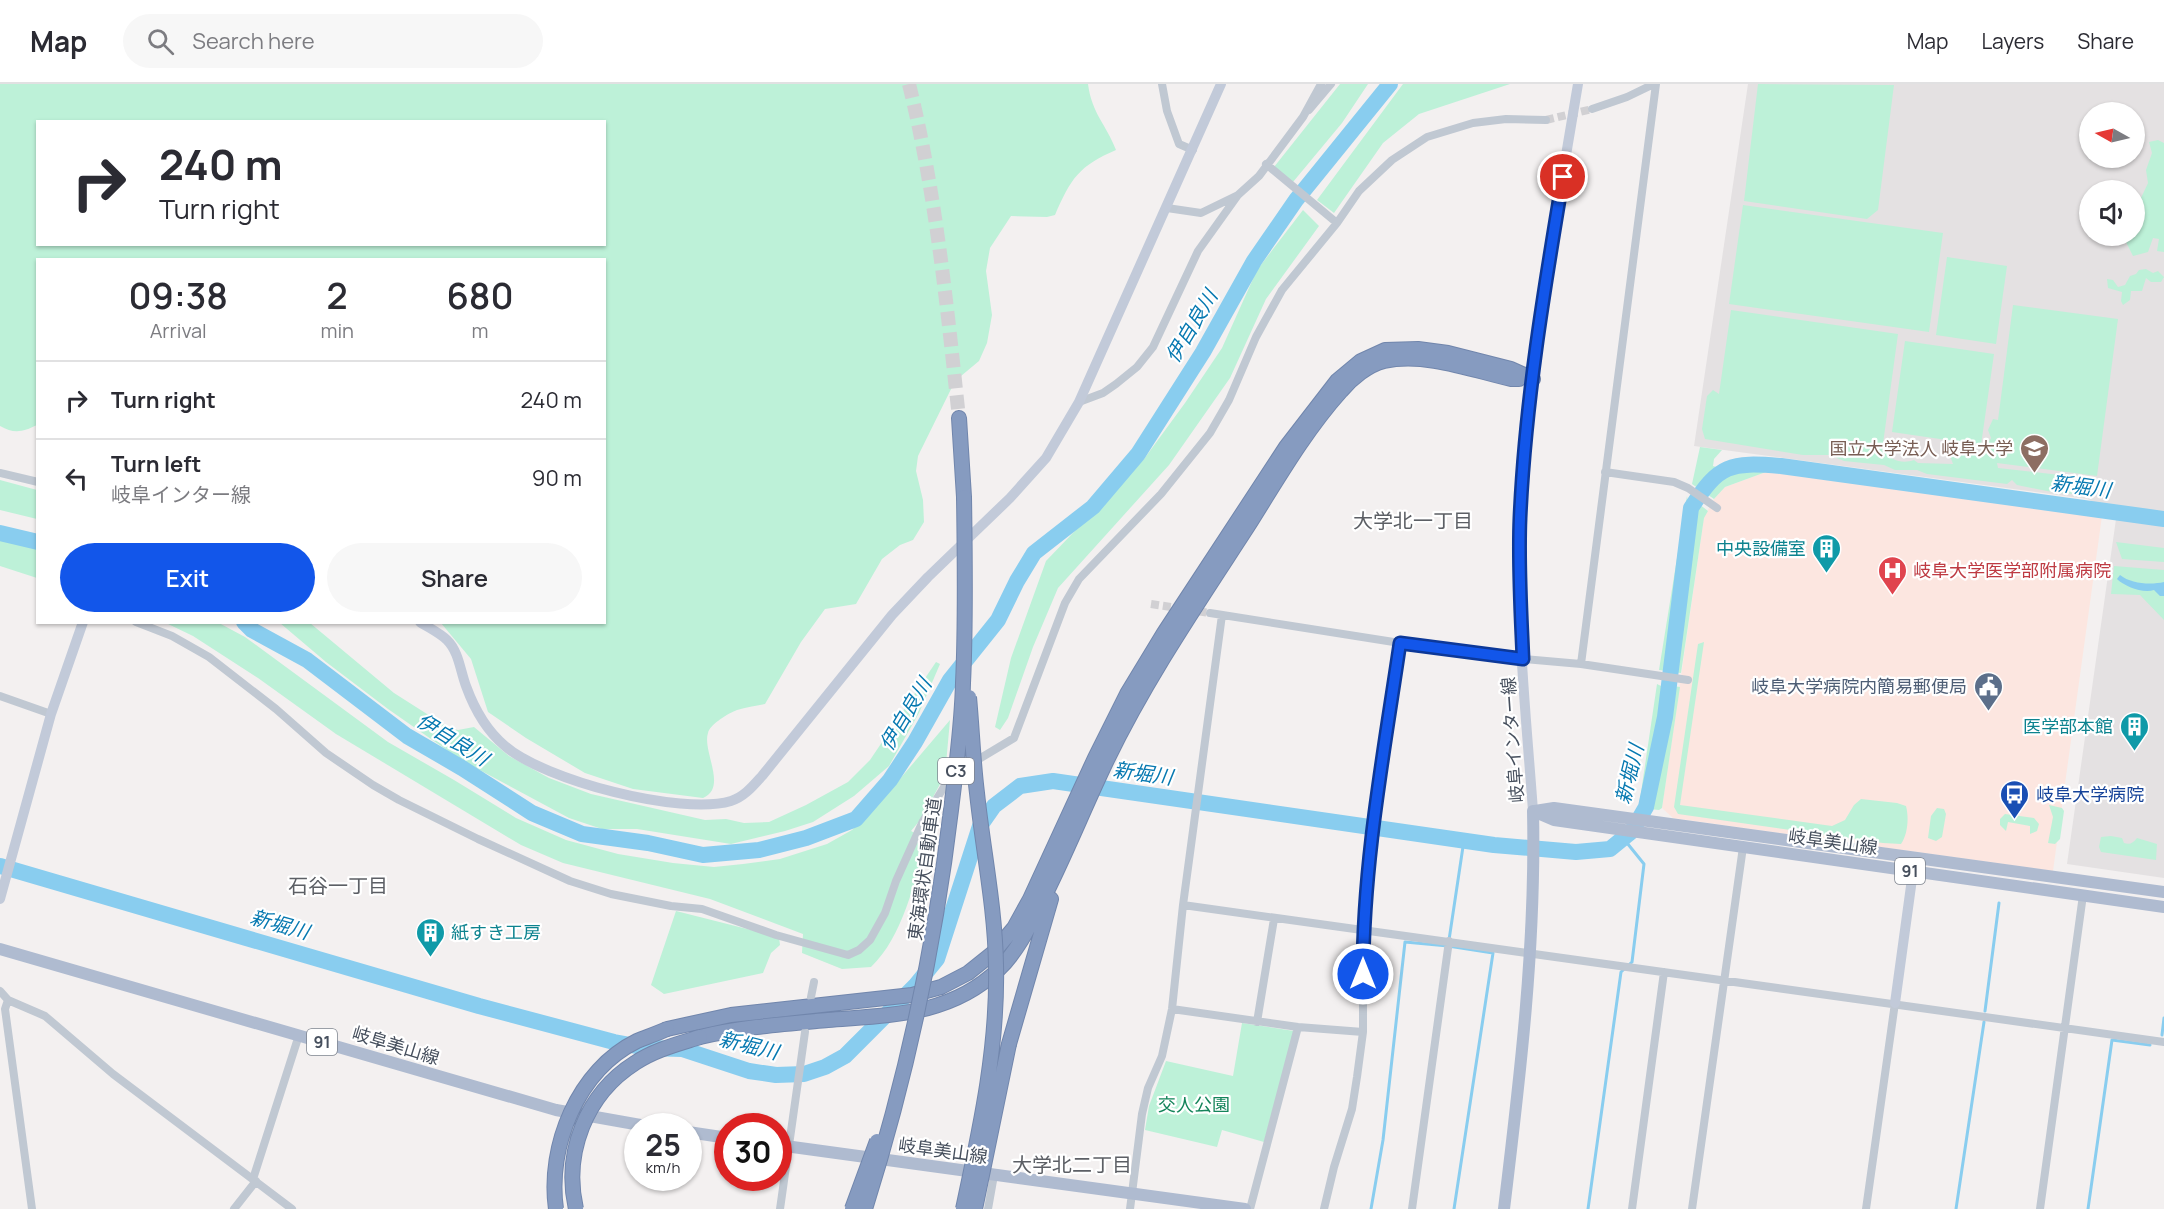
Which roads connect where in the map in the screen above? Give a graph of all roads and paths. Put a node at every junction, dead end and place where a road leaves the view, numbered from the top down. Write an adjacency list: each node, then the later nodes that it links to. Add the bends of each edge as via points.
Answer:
1 (1162, 84): 12 (street, via 1179,144)
2 (1221, 84): 12 (street)
3 (1321, 84): 10 (street)
4 (1331, 84): 10 (street)
5 (1578, 84): 17 (street, 岐阜インター線)
6 (1637, 84): 8 (street)
7 (1655, 84): 8 (street); 20 (street)
8 (1627, 97): 9 (street)
9 (1592, 109)
10 (1303, 117): 13 (street)
11 (1546, 120): 16 (street, via 1473,123 1427,137 1392,160 1359,190)
12 (1193, 150): 15 (street)
13 (1266, 164): 14 (street); 16 (street)
14 (1238, 195): 15 (street, via 1201,213); 18 (street, via 1198,251 1153,347 1116,384)
15 (1167, 208): 18 (street)
16 (1334, 221): 27 (street, via 1282,290 1210,433 1161,494 1079,579 1065,603 1014,738 969,765 944,787 923,821 870,940 848,955 702,909 610,894 533,865 399,800 326,753 218,663 172,636)
17 (1533, 379): 31 (street, 岐阜インター線, via 1520,517); 36 (highway, via 1511,369 1418,348 1385,350 1361,361 1337,381 1286,447 1127,694)
18 (1079, 402): 28 (street, via 1046,458 892,615 762,776 743,796 732,801 689,805 644,798 580,782 538,766 506,747 484,724 466,687 456,652 446,639)
19 (959, 418): 29 (highway, 東海環状自動車道 / C3, bridge)
20 (1605, 472): 23 (street, via 1674,482); 32 (street)
21 (0, 473): 22 (street)
22 (36, 482)
23 (1717, 508)
24 (1210, 613): 25 (street)
25 (1222, 615): 30 (street); 46 (street)
26 (82, 624): 35 (street)
27 (141, 624)
28 (423, 624)
29 (965, 638): 61 (highway, 東海環状自動車道 / C3, bridge, via 948,834); 84 (highway, bridge, via 976,792 996,964 986,1092)
30 (1400, 643): 31 (street); 49 (street)
31 (1523, 659): 32 (street); 37 (street, 岐阜インター線)
32 (1581, 664): 33 (street)
33 (1688, 680)
34 (0, 696): 35 (street)
35 (51, 714): 45 (street)
36 (1080, 805): 41 (highway); 79 (highway, bridge, via 1014,928 993,953 968,973 941,987 912,995 731,1015 668,1029 618,1054 576,1102 559,1145)
37 (1533, 811): 38 (main road, 岐阜美山線 / 91, via 1554,820 1617,829); 38 (main road, 岐阜美山線 / 91, via 1554,808 1629,819); 52 (main road)
38 (1658, 829): 39 (main road, 岐阜美山線 / 91); 40 (main road, 岐阜美山線 / 91)
39 (1743, 847): 42 (main road, 岐阜美山線 / 91); 54 (street)
40 (1915, 857): 42 (street); 43 (main road, 岐阜美山線 / 91)
41 (1062, 863): 61 (highway, via 1027,932 999,970 968,992); 85 (highway, bridge, via 1009,1044)
42 (1913, 871): 44 (main road, 岐阜美山線 / 91); 59 (street)
43 (2164, 892)
44 (2083, 895): 47 (main road, 岐阜美山線 / 91); 64 (street)
45 (0, 899)
46 (1184, 905): 48 (street); 60 (street)
47 (2164, 907)
48 (1274, 919): 49 (street); 62 (street)
49 (1363, 930): 50 (street); 66 (street)
50 (1449, 941): 52 (street); 91 (street)
51 (0, 949): 67 (main road, 岐阜美山線 / 91)
52 (1530, 954): 53 (street); 92 (main road)
53 (1664, 972): 54 (street); 93 (street)
54 (1723, 980): 59 (street); 94 (street)
55 (814, 982): 57 (street)
56 (0, 991): 58 (street)
57 (811, 997)
58 (8, 1000): 73 (street, via 45,1016 113,1074); 76 (street, via 5,1009)
59 (1895, 1003): 64 (street); 95 (street)
60 (1172, 1010): 62 (street); 75 (street, via 1162,1056 1142,1114)
61 (920, 1016): 80 (highway, bridge, via 734,1029 700,1037 634,1063 602,1092 578,1134 572,1184); 82 (highway, bridge); 83 (highway, 東海環状自動車道 / C3, bridge)
62 (1257, 1022): 63 (street)
63 (1298, 1027): 66 (street); 89 (street)
64 (2065, 1028): 68 (street); 96 (street)
65 (805, 1032): 69 (street)
66 (1363, 1032): 90 (street, via 1352,1109)
67 (299, 1035): 70 (main road, 岐阜美山線 / 91, via 556,1110); 73 (street)
68 (2164, 1042)
69 (790, 1113)
70 (624, 1122)
71 (792, 1146): 72 (main road, 岐阜美山線)
72 (994, 1175): 75 (main road, 岐阜美山線); 86 (street)
73 (255, 1180): 77 (street); 78 (street)
74 (781, 1191): 81 (street)
75 (1132, 1193): 87 (street); 88 (main road, 岐阜美山線)
76 (32, 1209)
77 (234, 1209)
78 (292, 1209)
79 (556, 1209)
80 (576, 1209)
81 (780, 1209)
82 (852, 1209)
83 (865, 1209)
84 (963, 1209)
85 (975, 1209)
86 (988, 1209)
87 (1130, 1209)
88 (1245, 1209)
89 (1250, 1209)
90 (1324, 1209)
91 (1412, 1209)
92 (1504, 1209)
93 (1632, 1209)
94 (1692, 1209)
95 (1866, 1209)
96 (2040, 1209)

